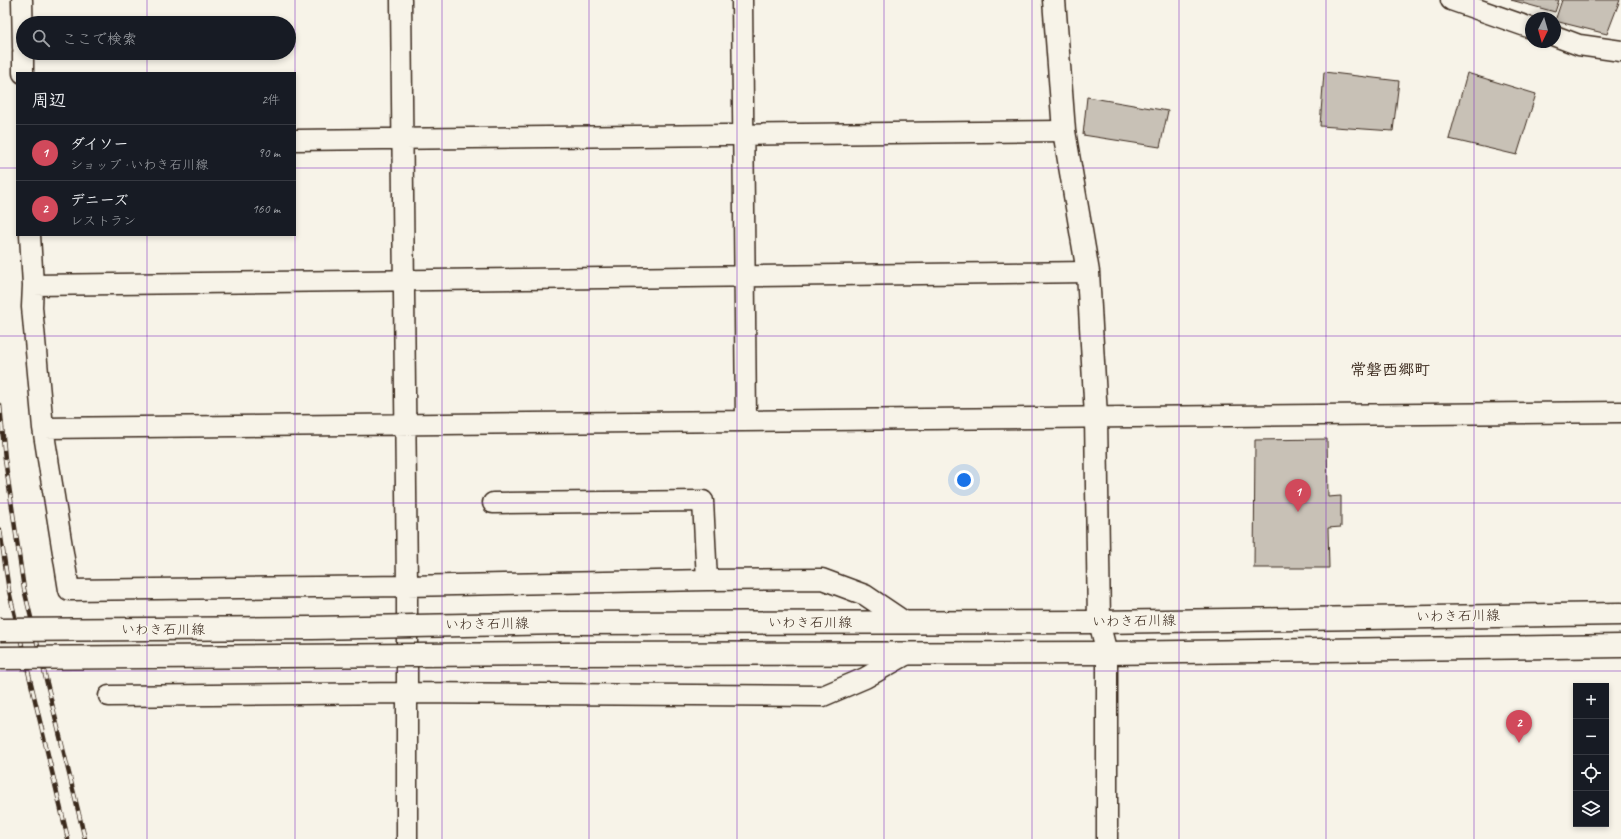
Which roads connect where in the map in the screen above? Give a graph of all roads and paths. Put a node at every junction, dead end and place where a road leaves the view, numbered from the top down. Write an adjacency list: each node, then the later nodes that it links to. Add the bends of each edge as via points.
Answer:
1 (22, 0): 6 (street)
2 (401, 0): 14 (street)
3 (742, 0): 13 (street)
4 (1054, 0): 12 (main road)
5 (1451, 0): 7 (street)
6 (22, 16)
7 (1525, 26)
8 (1561, 38): 9 (street, via 1579,45)
9 (1621, 52)
10 (23, 60): 11 (street)
11 (23, 72)
12 (1064, 131): 13 (street); 17 (main road)
13 (743, 135): 14 (street); 18 (street)
14 (402, 139): 15 (street); 19 (street)
15 (296, 140)
16 (30, 236): 20 (street)
17 (1088, 272): 18 (street); 22 (main road)
18 (745, 276): 19 (street); 23 (street)
19 (403, 281): 20 (street); 24 (street)
20 (33, 285): 25 (street, via 32,308)
21 (1621, 412): 22 (street)
22 (1096, 417): 23 (street); 31 (main road)
23 (746, 421): 24 (street)
24 (405, 424): 25 (street); 28 (street)
25 (43, 428): 28 (street, via 69,590)
26 (493, 503): 27 (street, via 703,501)
27 (707, 580): 28 (street); 30 (street, via 822,580 866,595)
28 (407, 586): 37 (street)
29 (1621, 614): 31 (main road, いわき石川線)
30 (905, 622): 31 (main road, いわき石川線); 32 (main road, いわき石川線, bridge, via 560,623 321,628)
31 (1098, 622): 34 (street)
32 (0, 630)
33 (1621, 646): 34 (main road, いわき石川線)
34 (1107, 653): 35 (main road, いわき石川線); 40 (street)
35 (909, 654): 36 (main road, いわき石川線, bridge); 37 (street, via 865,678 823,696)
36 (0, 658)
37 (407, 693): 38 (street); 39 (street)
38 (109, 696)
39 (407, 839)
40 (1108, 839)

